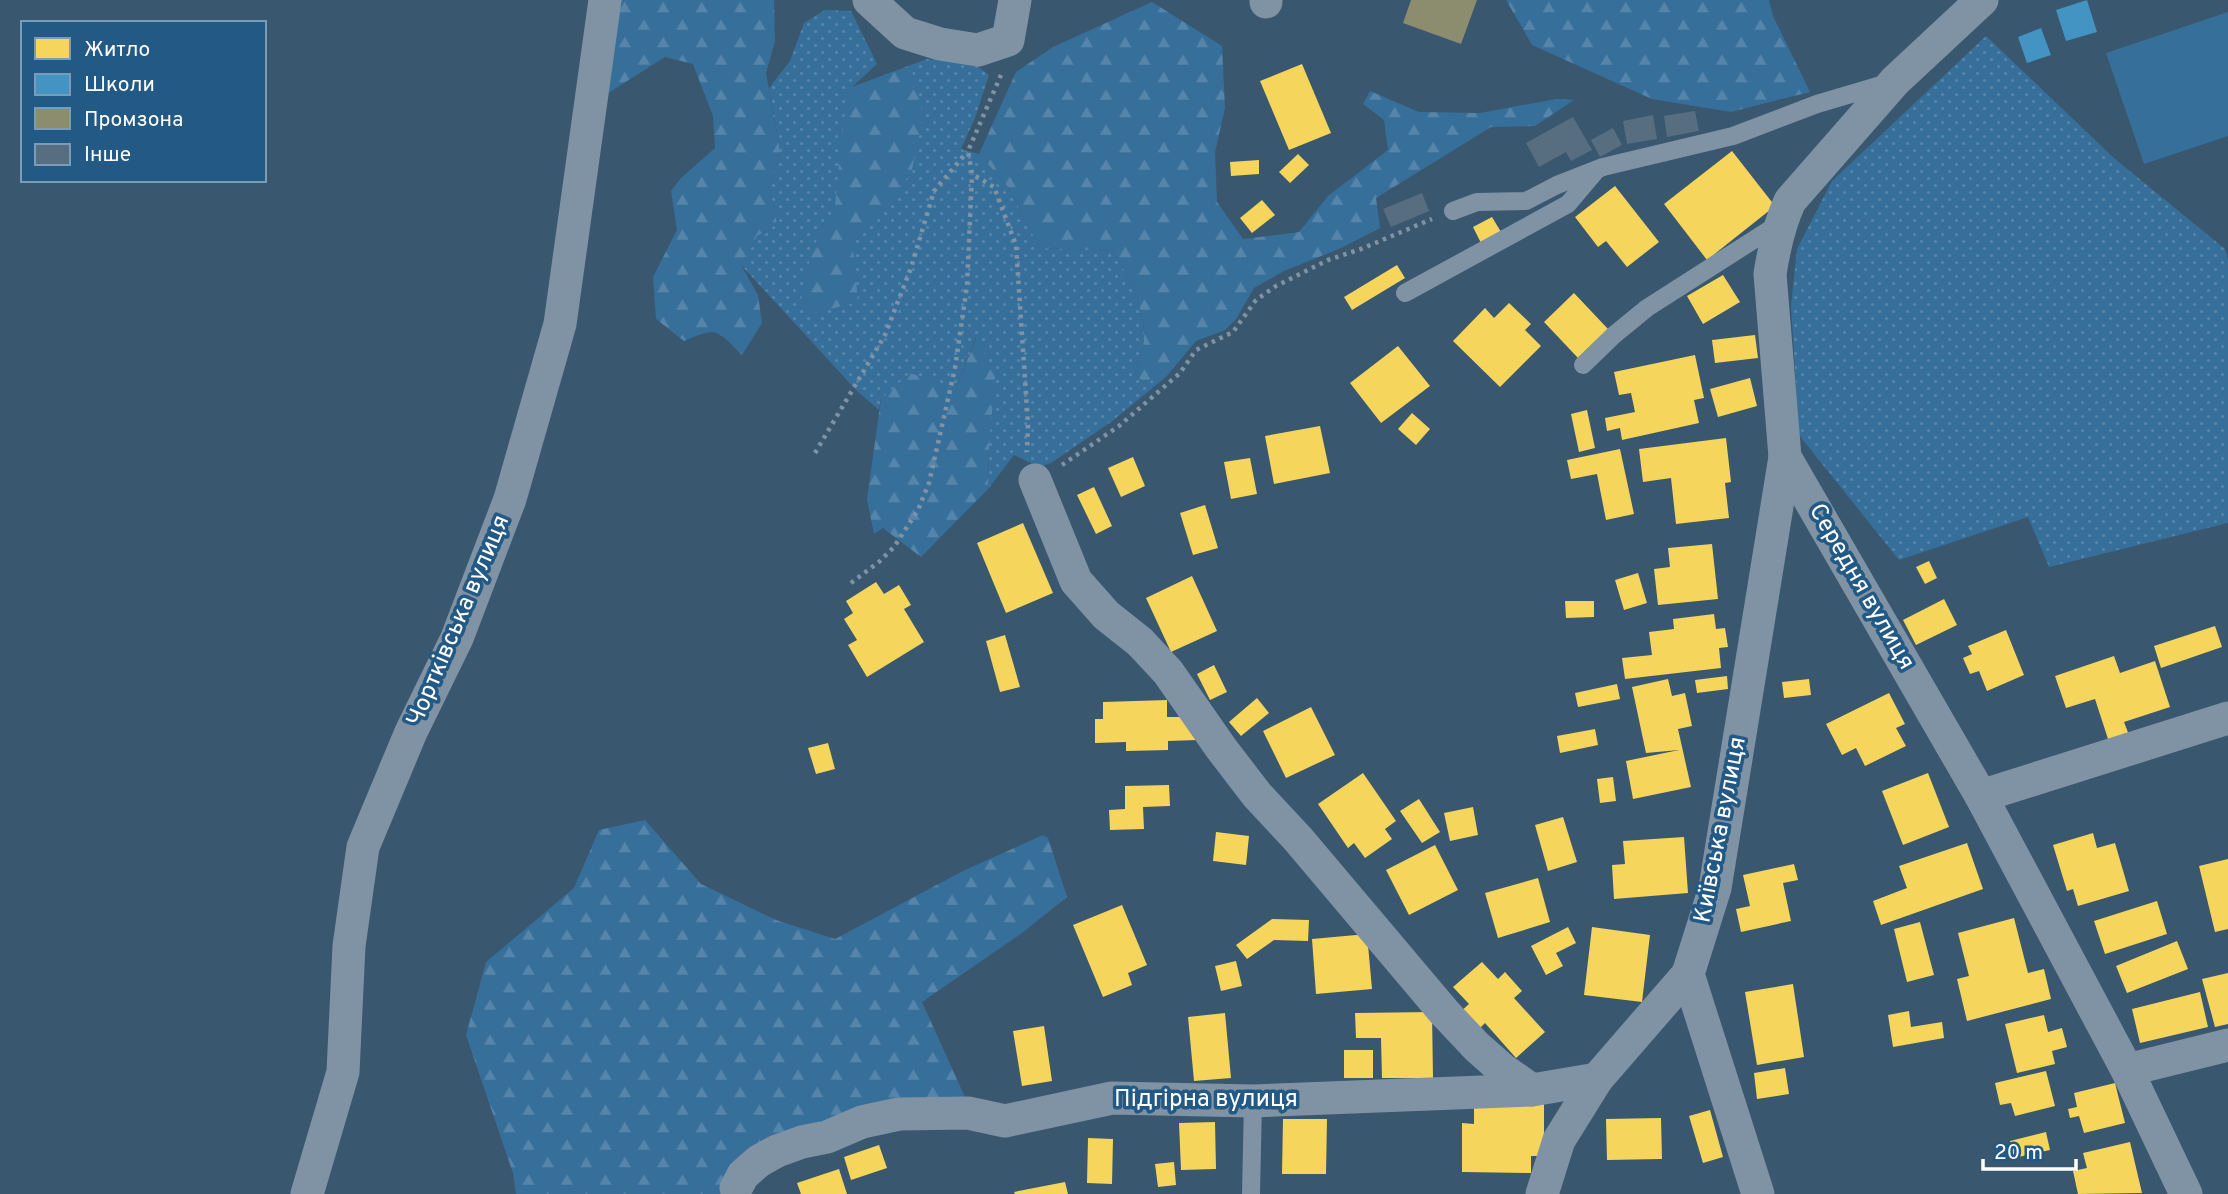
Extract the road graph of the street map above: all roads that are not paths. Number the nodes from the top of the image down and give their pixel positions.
1 (605, 0) edge
2 (869, 0) edge
3 (1015, 0) edge
4 (1982, 0) edge
5 (1895, 81) junction
6 (1597, 170) junction
7 (1453, 211) road end
8 (1780, 223) junction
9 (1405, 293) dead end
10 (1583, 365) dead end
11 (1785, 457) junction
12 (1035, 480) road end
13 (2228, 718) edge
14 (1981, 796) junction
15 (1688, 974) junction
16 (2228, 1045) edge
17 (2127, 1070) junction
18 (1597, 1079) junction
19 (1532, 1090) junction
20 (1254, 1101) junction
21 (736, 1188) dead end
22 (307, 1194) edge
23 (1251, 1194) edge
24 (1542, 1194) edge
25 (1758, 1194) edge
26 (2186, 1194) edge

1 - 22 street, Чортківська вулиця
2 - 3 street
4 - 5 street, Середня вулиця
5 - 6 lane
5 - 8 street, Середня вулиця
6 - 7 lane
6 - 9 lane
8 - 10 lane
8 - 11 street, Середня вулиця
11 - 14 street, Середня вулиця
11 - 15 street, Київська вулиця
12 - 19 street
13 - 14 street
14 - 17 street, Середня вулиця
15 - 18 street
15 - 25 street
16 - 17 street
17 - 26 street, Середня вулиця
18 - 19 street, Підгірна вулиця
18 - 24 street
19 - 20 street, Підгірна вулиця
20 - 21 street, Підгірна вулиця
20 - 23 lane

